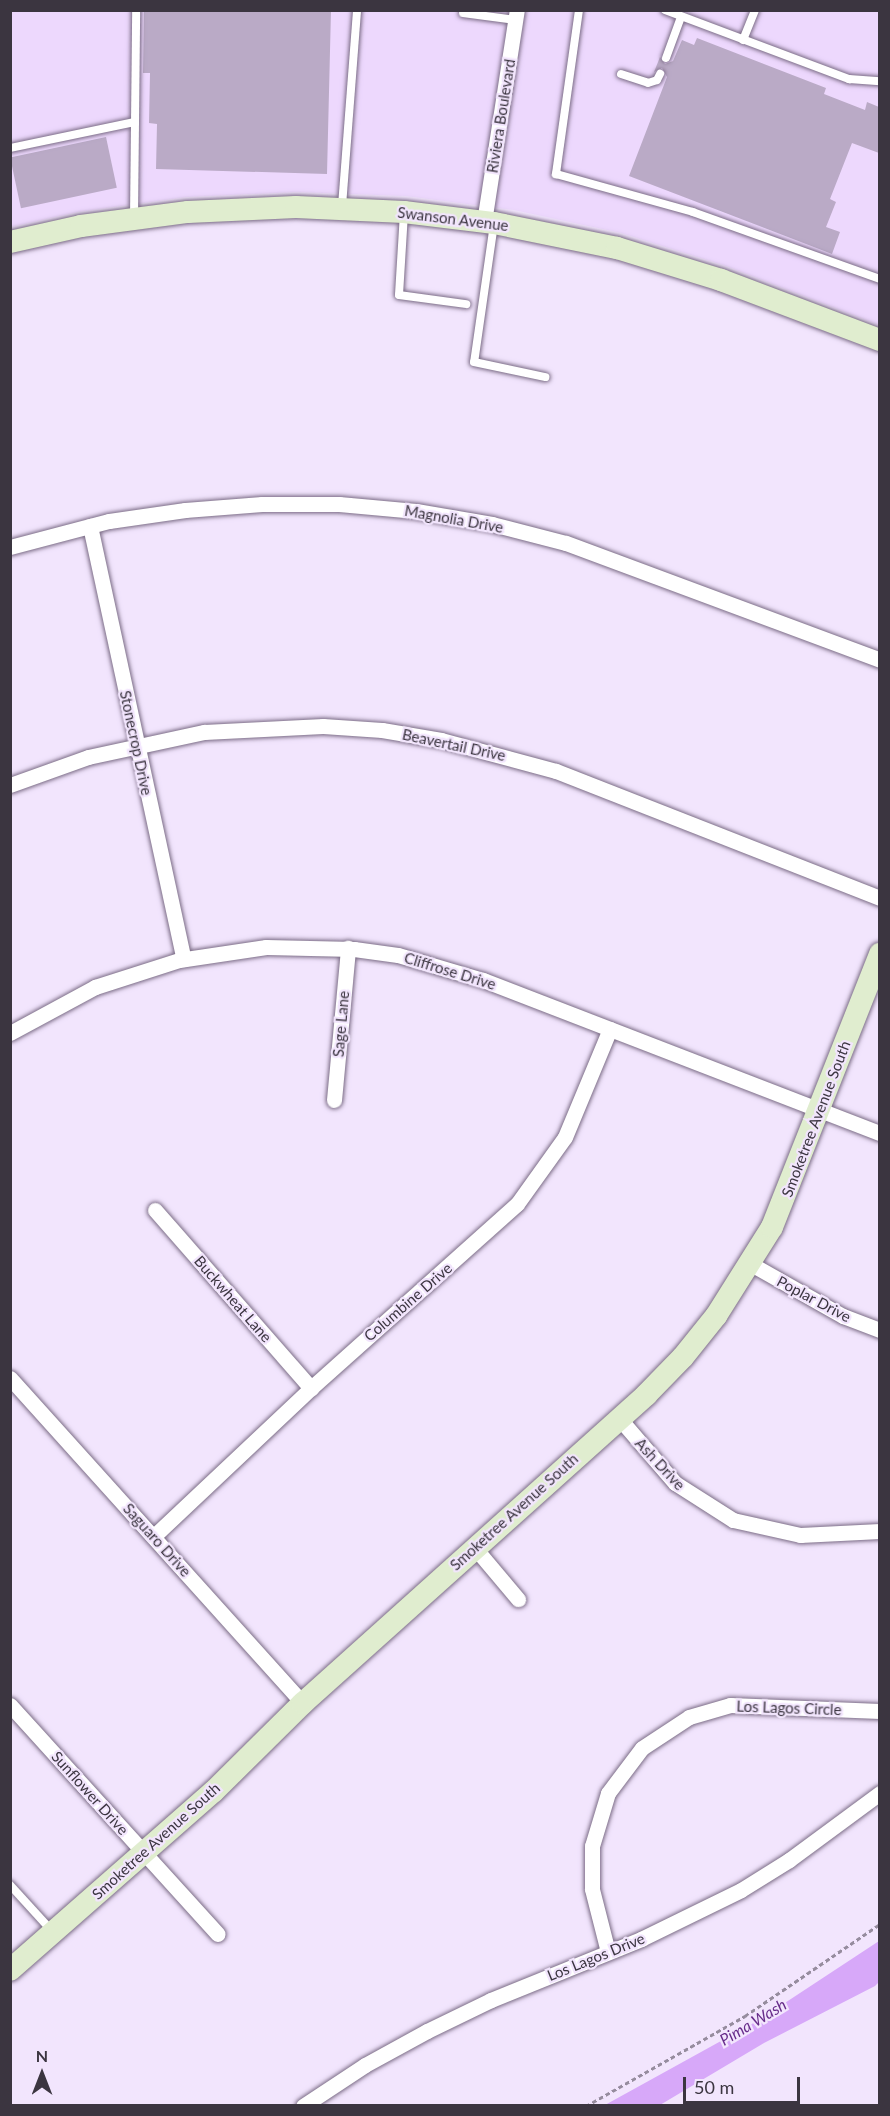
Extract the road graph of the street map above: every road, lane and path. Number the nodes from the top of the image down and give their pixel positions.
1 (136, 10) edge
2 (357, 10) edge
3 (579, 10) edge
4 (665, 10) edge
5 (755, 10) edge
6 (463, 13) dead end
7 (517, 15) edge
8 (681, 17) junction
9 (743, 40) junction
10 (666, 58) dead end
11 (621, 74) dead end
12 (660, 74) dead end
13 (879, 81) edge
14 (134, 122) junction
15 (10, 148) edge
16 (342, 209) junction
17 (404, 212) junction
18 (134, 219) junction
19 (489, 222) junction
20 (10, 242) edge
21 (879, 279) edge
22 (466, 304) dead end
23 (879, 340) edge
24 (545, 376) dead end
25 (90, 526) junction
26 (10, 547) edge
27 (879, 660) edge
28 (136, 744) junction
29 (10, 785) edge
30 (879, 898) edge
31 (348, 948) junction
32 (879, 954) edge
33 (184, 959) junction
34 (610, 1029) junction
35 (10, 1033) edge
36 (334, 1100) dead end
37 (820, 1110) junction
38 (879, 1132) edge
39 (155, 1210) dead end
40 (751, 1264) junction
41 (879, 1330) edge
42 (10, 1378) edge
43 (311, 1388) junction
44 (619, 1419) junction
45 (879, 1531) edge
46 (154, 1536) junction
47 (475, 1548) junction
48 (518, 1599) dead end
49 (303, 1703) junction
50 (10, 1705) edge
51 (879, 1711) edge
52 (879, 1793) edge
53 (143, 1852) junction
54 (10, 1885) edge
55 (19, 1894) junction
56 (10, 1901) edge
57 (879, 1924) edge
58 (53, 1933) junction
59 (218, 1934) dead end
60 (608, 1952) junction
61 (10, 1970) edge
62 (303, 2106) edge
63 (586, 2106) edge

1 - 14 lane
2 - 16 lane
3 - 21 lane
4 - 8 lane
5 - 9 lane
6 - 7 lane
7 - 19 street, Riviera Boulevard
8 - 9 lane
8 - 10 lane
9 - 13 lane
11 - 12 lane
14 - 15 lane
14 - 18 lane
16 - 17 street, Swanson Avenue
16 - 18 street, Swanson Avenue
17 - 19 street, Swanson Avenue
17 - 22 lane
18 - 20 street, Swanson Avenue
19 - 23 street, Swanson Avenue
19 - 24 lane
25 - 26 street, Magnolia Drive
25 - 27 street, Magnolia Drive
25 - 28 street, Stonecrop Drive
28 - 29 street, Beavertail Drive
28 - 30 street, Beavertail Drive
28 - 33 street, Stonecrop Drive
31 - 33 street, Cliffrose Drive
31 - 34 street, Cliffrose Drive
31 - 36 street, Sage Lane
32 - 37 street, Smoketree Avenue South
33 - 35 street, Cliffrose Drive
34 - 37 street, Cliffrose Drive
34 - 43 street, Columbine Drive
37 - 38 street, Cliffrose Drive
37 - 40 street, Smoketree Avenue South
39 - 43 street, Buckwheat Lane
40 - 41 street, Poplar Drive
40 - 44 street, Smoketree Avenue South
42 - 46 street, Saguaro Drive
43 - 46 street, Columbine Drive
44 - 45 street, Ash Drive
44 - 47 street, Smoketree Avenue South
46 - 49 street, Saguaro Drive
47 - 48 street
47 - 49 street, Smoketree Avenue South
49 - 53 street, Smoketree Avenue South
50 - 53 street, Sunflower Drive
51 - 60 street, Los Lagos Circle
52 - 60 street, Los Lagos Drive
53 - 58 street, Smoketree Avenue South
53 - 59 street, Sunflower Drive
54 - 55 lane
55 - 56 lane
55 - 58 lane
57 - 63 path
58 - 61 street, Smoketree Avenue South
60 - 62 street, Los Lagos Drive

